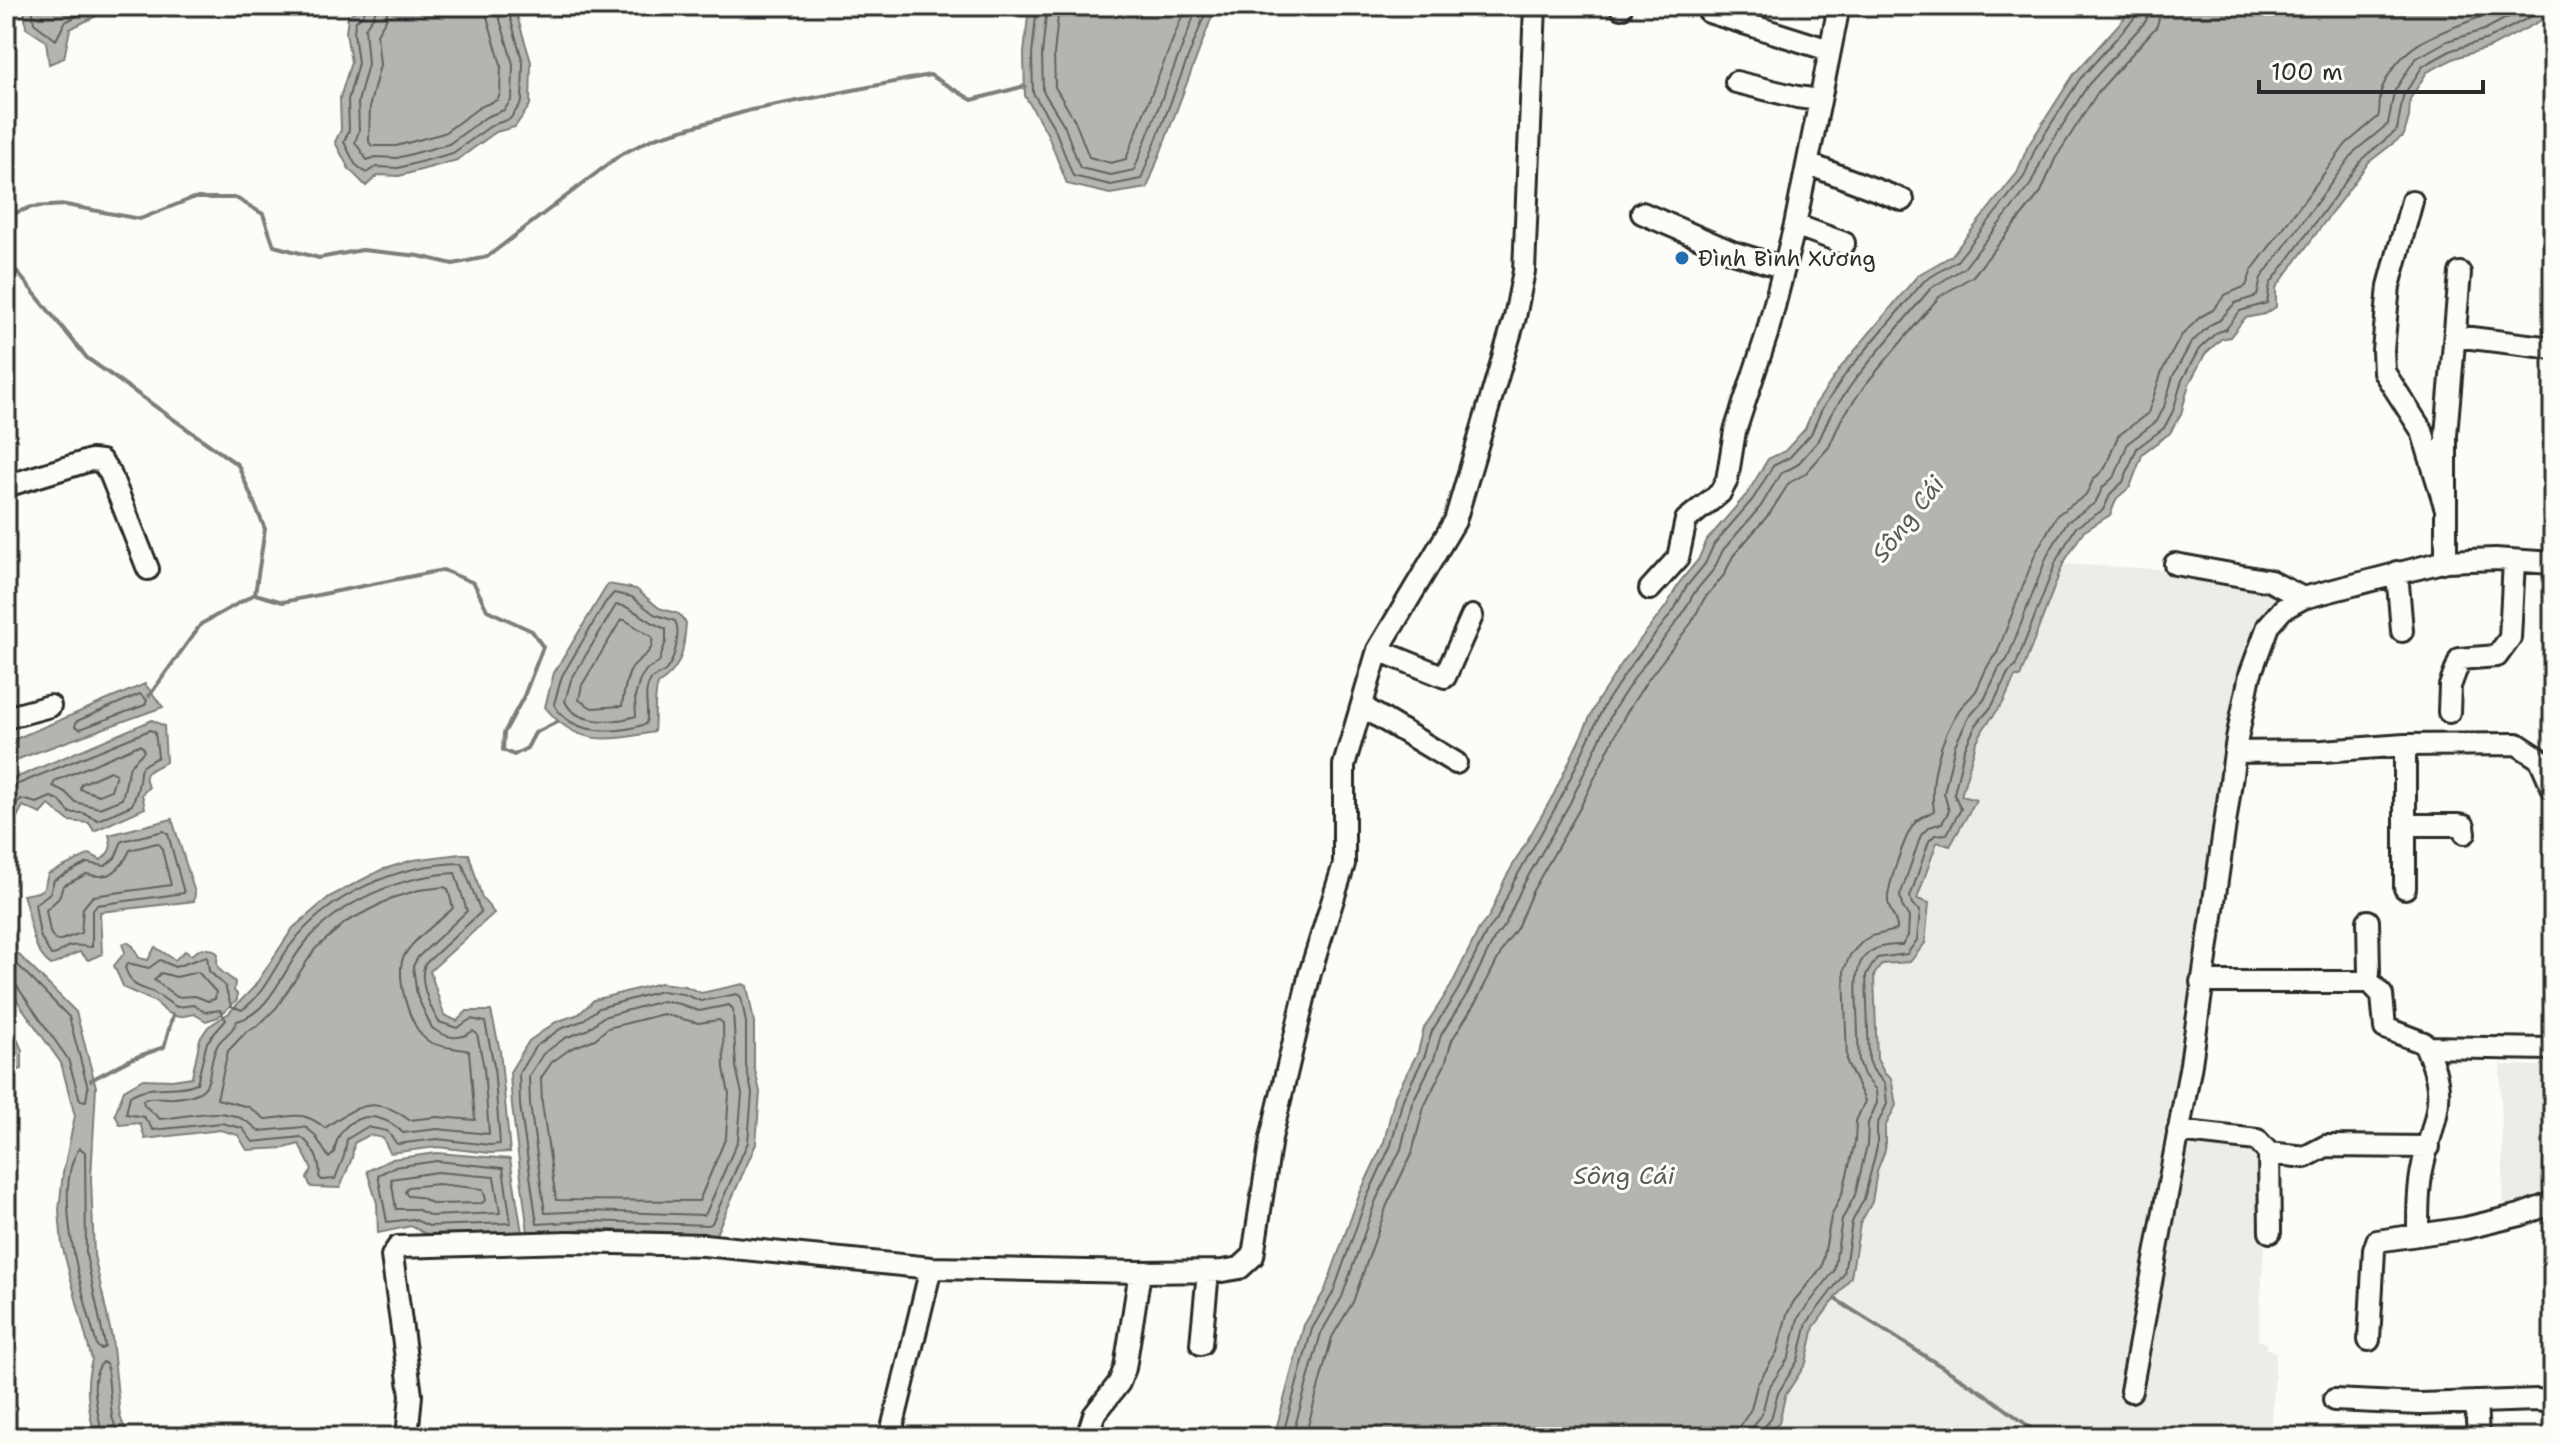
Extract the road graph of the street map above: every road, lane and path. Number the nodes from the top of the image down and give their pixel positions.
1 (1535, 6) edge
2 (1839, 6) edge
3 (1709, 12) dead end
4 (1829, 50) junction
5 (1736, 82) dead end
6 (1820, 100) junction
7 (1808, 164) junction
8 (1903, 200) dead end
9 (2412, 201) dead end
10 (1642, 213) dead end
11 (1795, 225) junction
12 (1844, 243) dead end
13 (1784, 268) junction
14 (2460, 273) dead end
15 (2455, 336) junction
16 (2553, 348) edge
17 (6, 486) edge
18 (2445, 506) junction
19 (2446, 561) junction
20 (2514, 561) junction
21 (2553, 563) edge
22 (2175, 564) dead end
23 (148, 569) dead end
24 (2397, 572) junction
25 (1650, 589) dead end
26 (2303, 598) junction
27 (1472, 616) dead end
28 (2402, 631) dead end
29 (1378, 650) junction
30 (50, 706) dead end
31 (1363, 707) junction
32 (2449, 712) dead end
33 (6, 718) edge
34 (2405, 745) junction
35 (2235, 752) junction
36 (1456, 763) dead end
37 (2553, 789) edge
38 (2405, 825) junction
39 (2465, 833) dead end
40 (2405, 888) dead end
41 (2368, 921) dead end
42 (2368, 980) junction
43 (2201, 982) junction
44 (2426, 1047) junction
45 (2553, 1049) edge
46 (2178, 1131) junction
47 (2429, 1147) junction
48 (2269, 1153) junction
49 (2553, 1203) edge
50 (2270, 1232) dead end
51 (2418, 1234) junction
52 (931, 1268) junction
53 (1140, 1272) junction
54 (1208, 1272) junction
55 (2369, 1340) dead end
56 (1201, 1344) dead end
57 (2131, 1391) dead end
58 (2334, 1400) dead end
59 (2476, 1402) junction
60 (2553, 1402) edge
61 (407, 1437) edge
62 (890, 1437) edge
63 (1087, 1437) edge
64 (2478, 1437) edge

1 - 29 street
2 - 4 street
3 - 4 street
4 - 6 street
5 - 6 street
6 - 7 street
7 - 8 street
7 - 11 street
9 - 18 street
10 - 13 street
11 - 12 street
11 - 13 street
13 - 25 street
14 - 15 street
15 - 16 street
15 - 18 street
17 - 23 street
18 - 19 street
19 - 20 street
19 - 24 street
20 - 21 street
20 - 32 street
22 - 26 street
24 - 26 street
24 - 28 street
26 - 35 street
27 - 29 street
29 - 31 street
30 - 33 street
31 - 36 street
31 - 54 street
34 - 35 street
34 - 37 street
34 - 38 street
35 - 43 street
38 - 39 street
38 - 40 street
41 - 42 street
42 - 43 street
42 - 44 street
43 - 46 street
44 - 45 street
44 - 47 street
46 - 48 street
46 - 57 street
47 - 48 street
47 - 51 street
48 - 50 street
49 - 51 street
51 - 55 street
52 - 53 street
52 - 61 street
52 - 62 street
53 - 54 street
53 - 63 street
54 - 56 street
58 - 59 street
59 - 60 street
59 - 64 street

